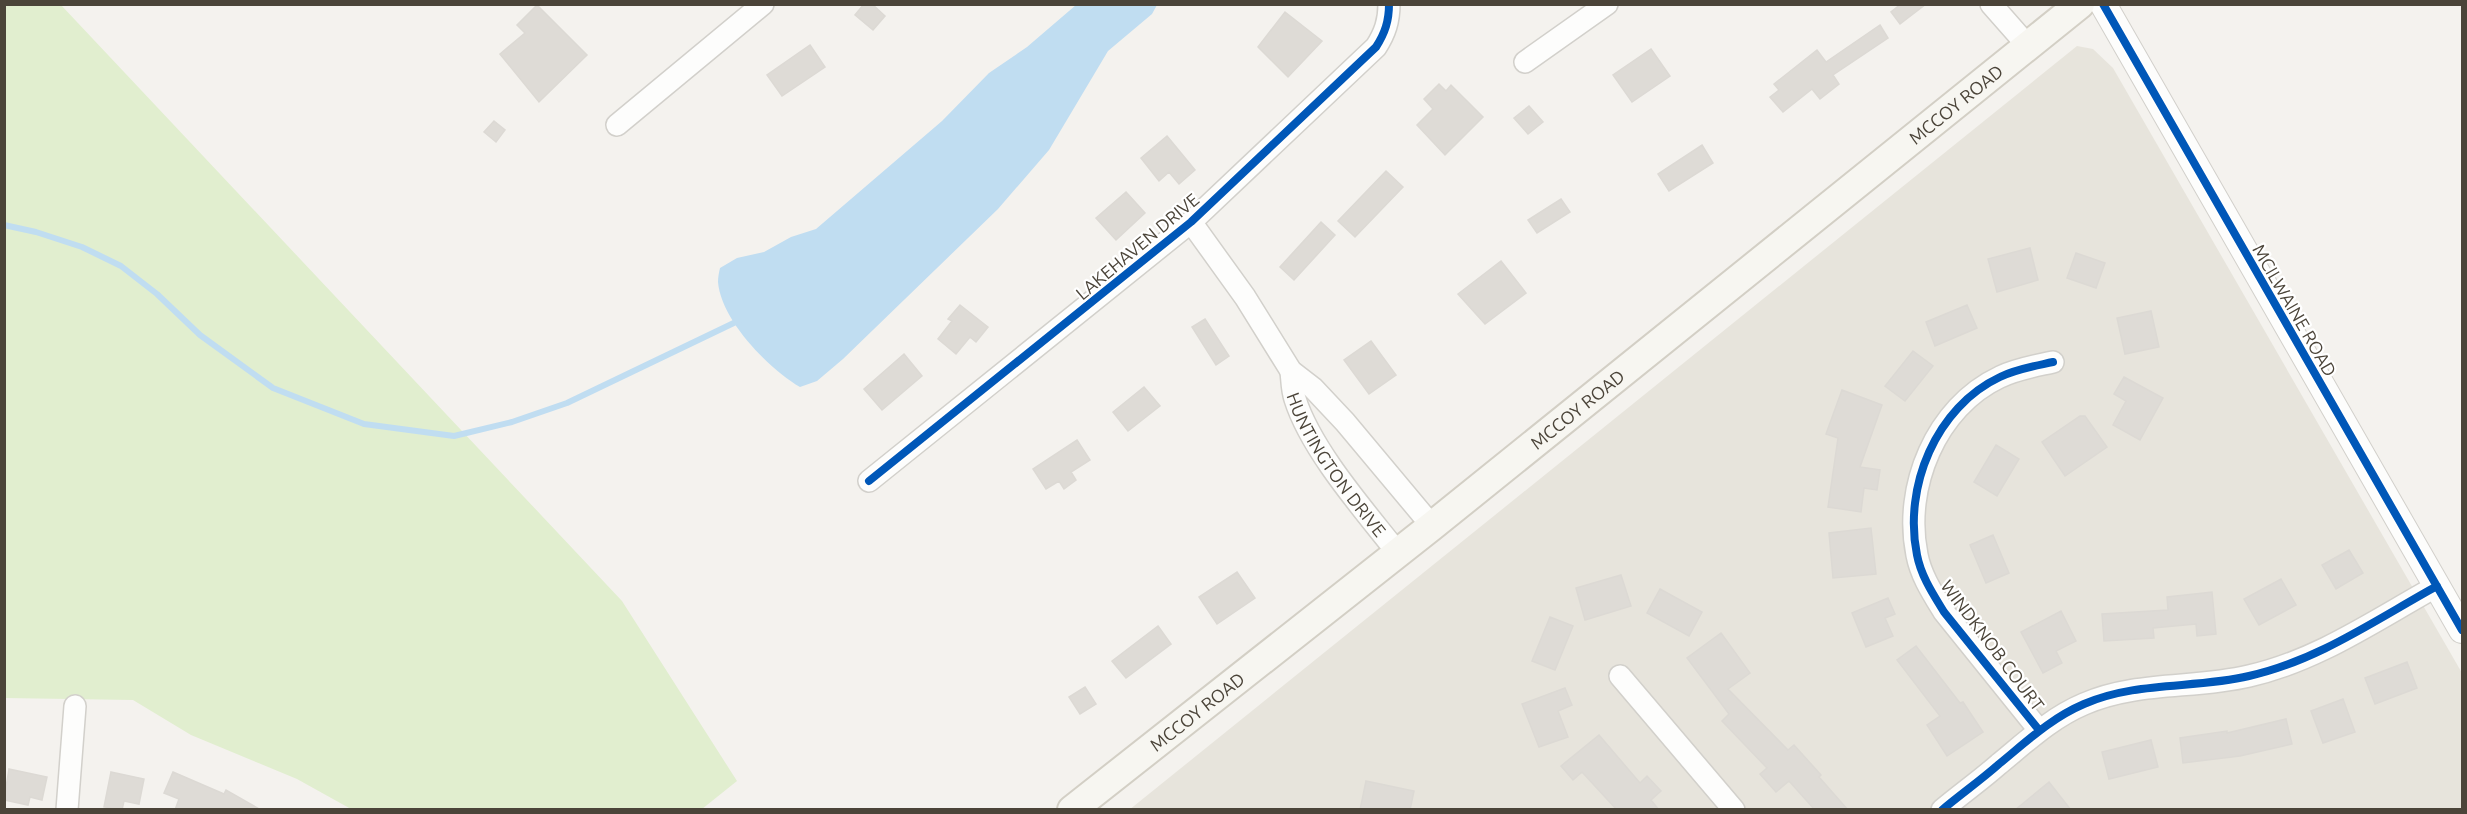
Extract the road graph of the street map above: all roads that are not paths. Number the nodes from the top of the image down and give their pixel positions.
1 (764, 4) edge
2 (1389, 4) edge
3 (1607, 4) edge
4 (1991, 4) edge
5 (2080, 4) edge
6 (2103, 4) edge
7 (2028, 46) junction
8 (1525, 62) dead end
9 (618, 125) dead end
10 (1191, 222) junction
11 (2052, 362) dead end
12 (1291, 371) junction
13 (869, 481) dead end
14 (1432, 526) junction
15 (1397, 552) junction
16 (2437, 586) junction
17 (2463, 630) edge
18 (1620, 676) dead end
19 (75, 706) dead end
20 (2039, 730) junction
21 (1943, 809) edge
22 (67, 810) edge
23 (1072, 810) edge
24 (1734, 810) edge

1 - 9 street
2 - 10 street, LAKEHAVEN DRIVE
3 - 8 street
4 - 7 street
5 - 7 main road, MCCOY ROAD
6 - 16 street, MCILWAINE ROAD
7 - 14 main road, MCCOY ROAD
10 - 12 street, HUNTINGTON DRIVE
10 - 13 street, LAKEHAVEN DRIVE
11 - 20 street, WINDKNOB COURT
12 - 14 street, HUNTINGTON DRIVE
12 - 15 street, HUNTINGTON DRIVE
14 - 15 main road, MCCOY ROAD
15 - 23 main road, MCCOY ROAD
16 - 17 street, MCILWAINE ROAD
16 - 20 street
18 - 24 street
19 - 22 street
20 - 21 street

